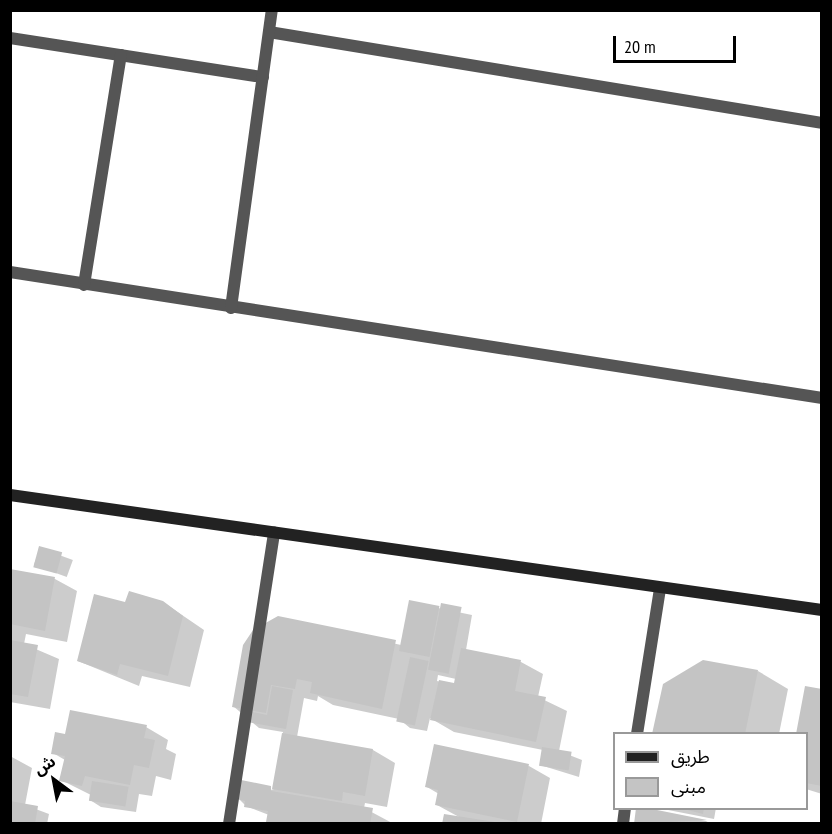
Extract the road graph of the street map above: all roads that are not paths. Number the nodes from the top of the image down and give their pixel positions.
1 (272, 10) edge
2 (269, 32) junction
3 (10, 38) edge
4 (121, 55) junction
5 (263, 77) junction
6 (822, 123) edge
7 (10, 272) edge
8 (84, 285) junction
9 (231, 308) junction
10 (822, 398) edge
11 (10, 495) edge
12 (274, 532) junction
13 (660, 589) junction
14 (822, 610) edge
15 (637, 732) edge
16 (229, 824) edge

1 - 2 street
2 - 5 street
2 - 6 street
3 - 4 street
4 - 5 street
4 - 8 street
5 - 9 street
7 - 8 street
8 - 9 street
9 - 10 street
11 - 12 street
12 - 13 street
12 - 16 street
13 - 14 street
13 - 15 street

